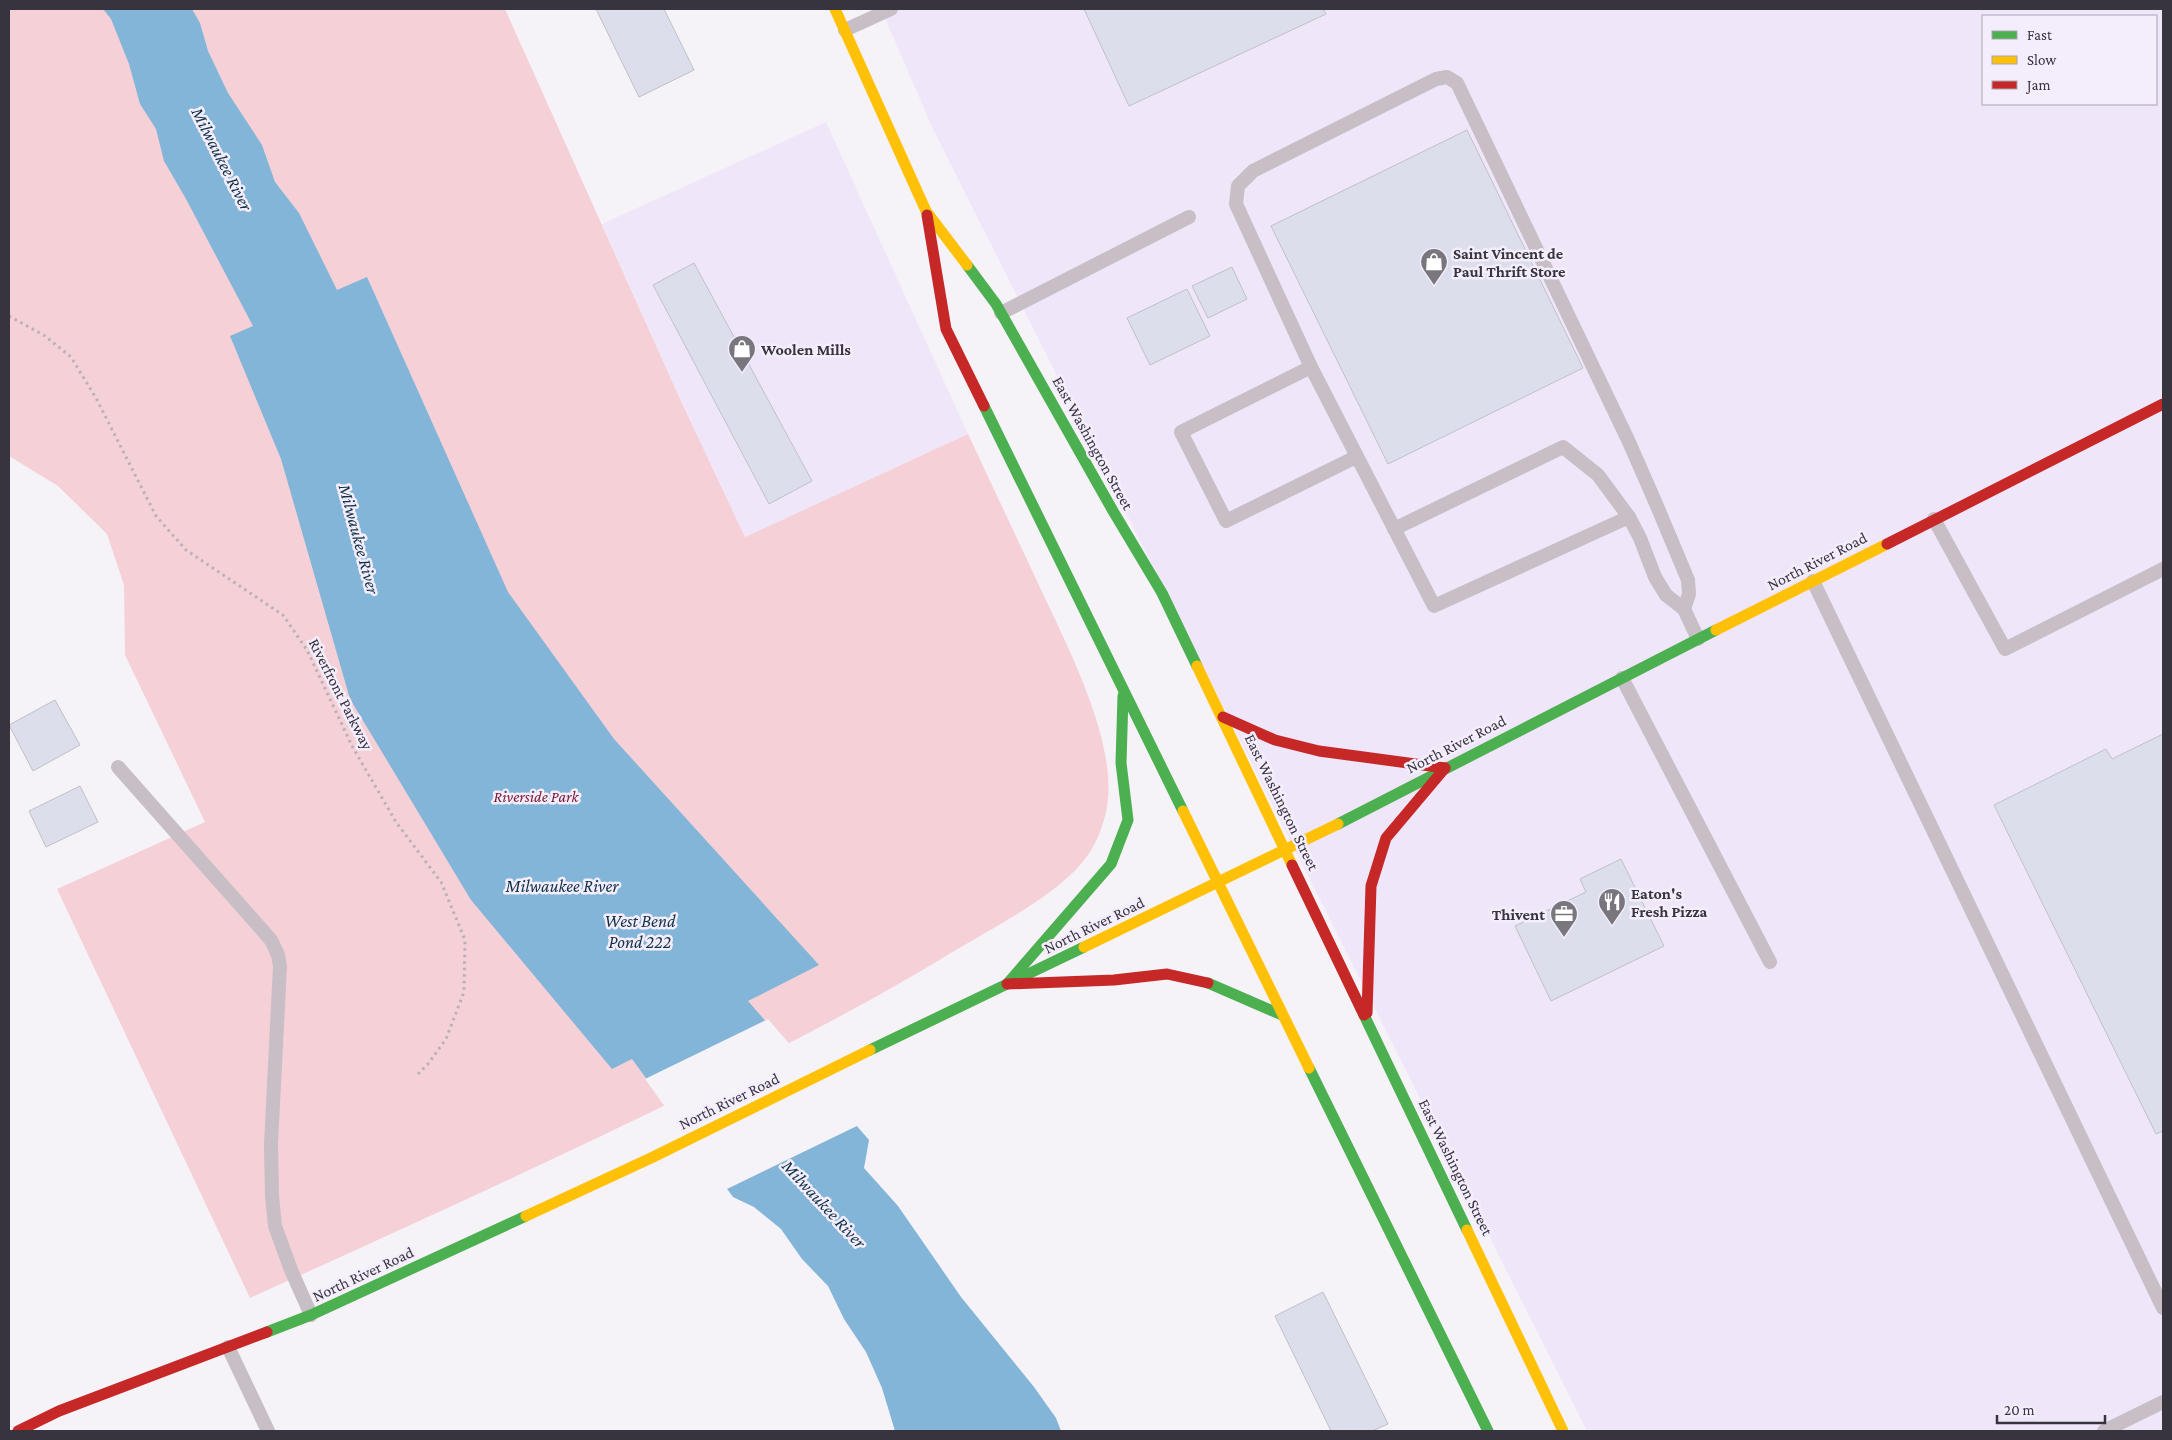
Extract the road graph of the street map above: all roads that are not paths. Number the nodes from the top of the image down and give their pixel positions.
1 (835, 9) edge
2 (890, 9) edge
3 (845, 30) junction
4 (926, 211) junction
5 (1189, 217) dead end
6 (1001, 313) junction
7 (1311, 367) junction
8 (2163, 404) edge
9 (1356, 457) junction
10 (1629, 517) junction
11 (1934, 520) junction
12 (1394, 529) junction
13 (2163, 569) edge
14 (1813, 581) junction
15 (1684, 609) junction
16 (1698, 639) junction
17 (1622, 678) junction
18 (1123, 692) junction
19 (1223, 717) junction
20 (118, 767) dead end
21 (1446, 768) junction
22 (1287, 850) junction
23 (1218, 883) junction
24 (1770, 962) dead end
25 (1007, 984) junction
26 (1282, 1015) junction
27 (1366, 1017) junction
28 (2163, 1308) edge
29 (311, 1316) junction
30 (228, 1347) junction
31 (2163, 1402) edge
32 (18, 1431) edge
33 (268, 1431) edge
34 (1488, 1431) edge
35 (1563, 1431) edge
36 (2104, 1431) edge

1 - 3 main road, East Washington Street
2 - 3 lane
3 - 4 main road, East Washington Street
4 - 6 main road, East Washington Street
4 - 18 main road, East Washington Street
5 - 6 lane
6 - 19 main road, East Washington Street
7 - 9 lane
7 - 9 lane
7 - 15 lane
8 - 11 main road, North River Road
9 - 12 lane
10 - 12 lane
10 - 12 lane
10 - 15 lane
11 - 13 lane
11 - 14 main road, North River Road
14 - 16 main road, North River Road
14 - 28 lane
15 - 16 lane
16 - 17 main road, North River Road
17 - 21 main road, North River Road
17 - 24 lane
18 - 23 main road, East Washington Street
18 - 25 main road
19 - 21 main road
19 - 22 main road, East Washington Street
20 - 29 lane
21 - 22 main road, North River Road
21 - 27 main road
22 - 23 main road, North River Road
22 - 27 main road, East Washington Street
23 - 25 main road, North River Road
23 - 26 main road, East Washington Street
25 - 26 main road
25 - 29 main road, North River Road
26 - 34 main road, East Washington Street
27 - 35 main road, East Washington Street
29 - 30 main road, North River Road
30 - 32 main road, North River Road
30 - 33 lane
31 - 36 lane

